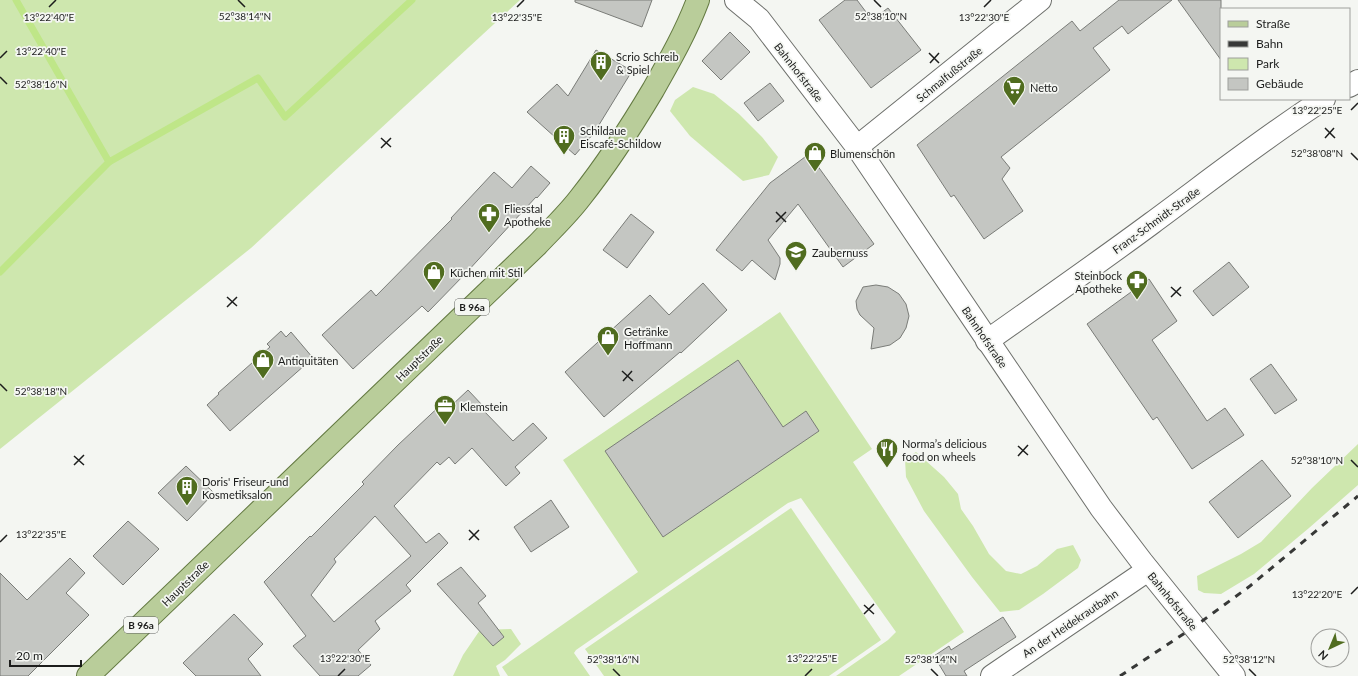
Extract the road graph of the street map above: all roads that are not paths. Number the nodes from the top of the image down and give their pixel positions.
1 (698, 0) edge
2 (736, 0) edge
3 (1040, 0) edge
4 (1323, 100) edge
5 (857, 147) junction
6 (987, 341) junction
7 (1148, 570) junction
8 (88, 676) edge
9 (992, 676) edge
10 (1234, 676) edge

1 - 8 main road, Hauptstraße / B 96a
2 - 5 street, Bahnhofstraße
3 - 5 street, Schmalfußstraße
4 - 6 street, Franz-Schmidt-Straße
5 - 6 street, Bahnhofstraße
6 - 7 street, Bahnhofstraße
7 - 9 street, An der Heidekrautbahn
7 - 10 street, Bahnhofstraße

